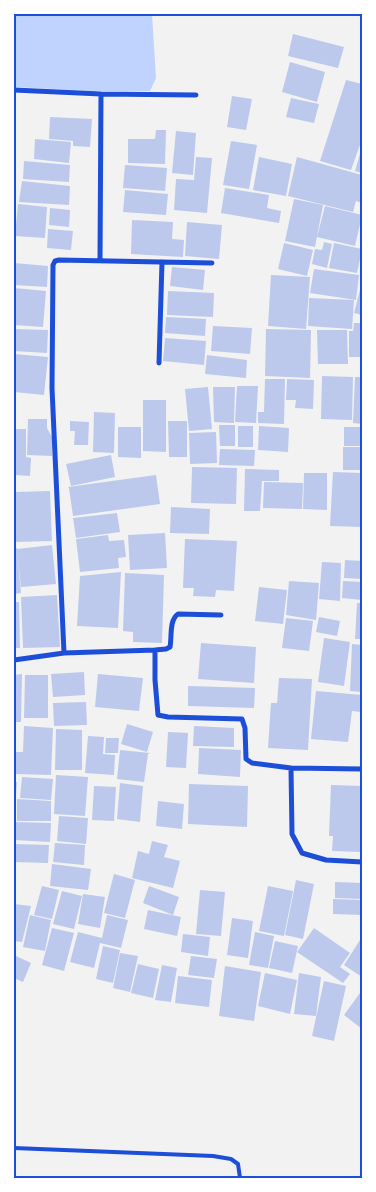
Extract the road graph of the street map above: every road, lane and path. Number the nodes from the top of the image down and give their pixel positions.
1 (14, 90) edge
2 (101, 94) junction
3 (196, 95) dead end
4 (100, 261) junction
5 (162, 262) junction
6 (212, 262) dead end
7 (159, 363) dead end
8 (221, 615) dead end
9 (155, 650) junction
10 (64, 653) junction
11 (14, 660) edge
12 (291, 768) junction
13 (362, 769) edge
14 (362, 862) edge
15 (14, 1148) edge
16 (240, 1178) edge

1 - 2 street
2 - 3 street
2 - 4 street
4 - 5 street
4 - 10 street
5 - 6 street
5 - 7 street
8 - 9 street
9 - 10 street
9 - 12 street
10 - 11 street
12 - 13 street
12 - 14 street
15 - 16 lane

